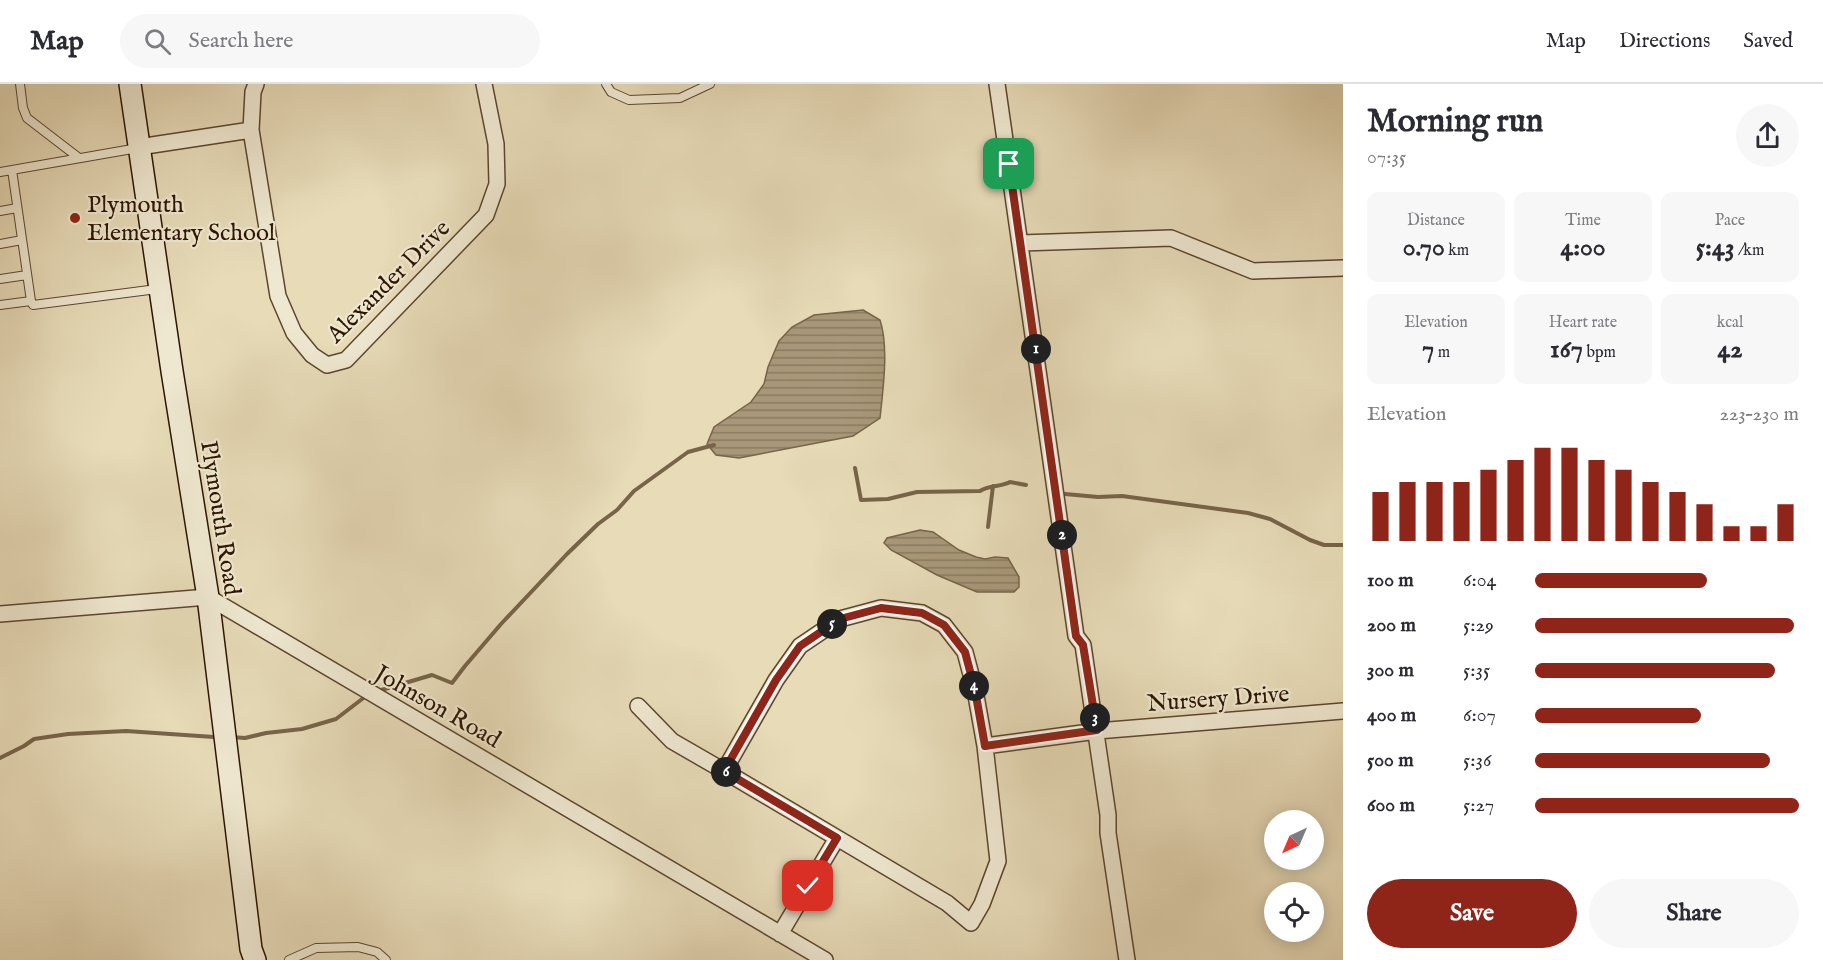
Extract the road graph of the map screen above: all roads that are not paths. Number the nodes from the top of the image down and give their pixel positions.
1 (20, 84) edge
2 (130, 84) edge
3 (256, 84) edge
4 (484, 84) edge
5 (606, 84) edge
6 (710, 84) edge
7 (997, 84) edge
8 (251, 130) junction
9 (139, 147) junction
10 (79, 158) junction
11 (12, 170) junction
12 (0, 172) edge
13 (17, 208) junction
14 (0, 211) edge
15 (22, 240) junction
16 (1021, 243) junction
17 (0, 244) edge
18 (1343, 268) edge
19 (27, 275) junction
20 (0, 279) edge
21 (160, 288) junction
22 (31, 301) junction
23 (0, 305) edge
24 (208, 597) junction
25 (0, 614) edge
26 (638, 706) dead end
27 (1343, 711) edge
28 (1097, 730) junction
29 (985, 746) junction
30 (724, 771) junction
31 (837, 838) junction
32 (780, 933) junction
33 (255, 960) edge
34 (289, 960) edge
35 (386, 960) edge
36 (825, 960) edge
37 (1128, 960) edge

1 - 10 lane
2 - 9 main road, Plymouth Road
3 - 8 street, Alexander Drive
4 - 8 street, Alexander Drive
5 - 6 lane
7 - 16 street
8 - 9 street
9 - 10 lane
9 - 21 main road, Plymouth Road
10 - 11 lane
11 - 12 lane
11 - 13 lane
13 - 14 lane
13 - 15 lane
15 - 17 lane
15 - 19 lane
16 - 18 street
16 - 28 street
19 - 20 lane
19 - 22 lane
21 - 22 lane
21 - 24 main road, Plymouth Road
22 - 23 lane
24 - 25 street
24 - 32 street, Johnson Road
24 - 33 main road, Plymouth Road
26 - 30 street
27 - 28 street, Nursery Drive
28 - 29 street, Nursery Drive
28 - 37 street
29 - 30 street
29 - 31 street
30 - 31 street
31 - 32 street
32 - 36 street, Johnson Road
34 - 35 lane

